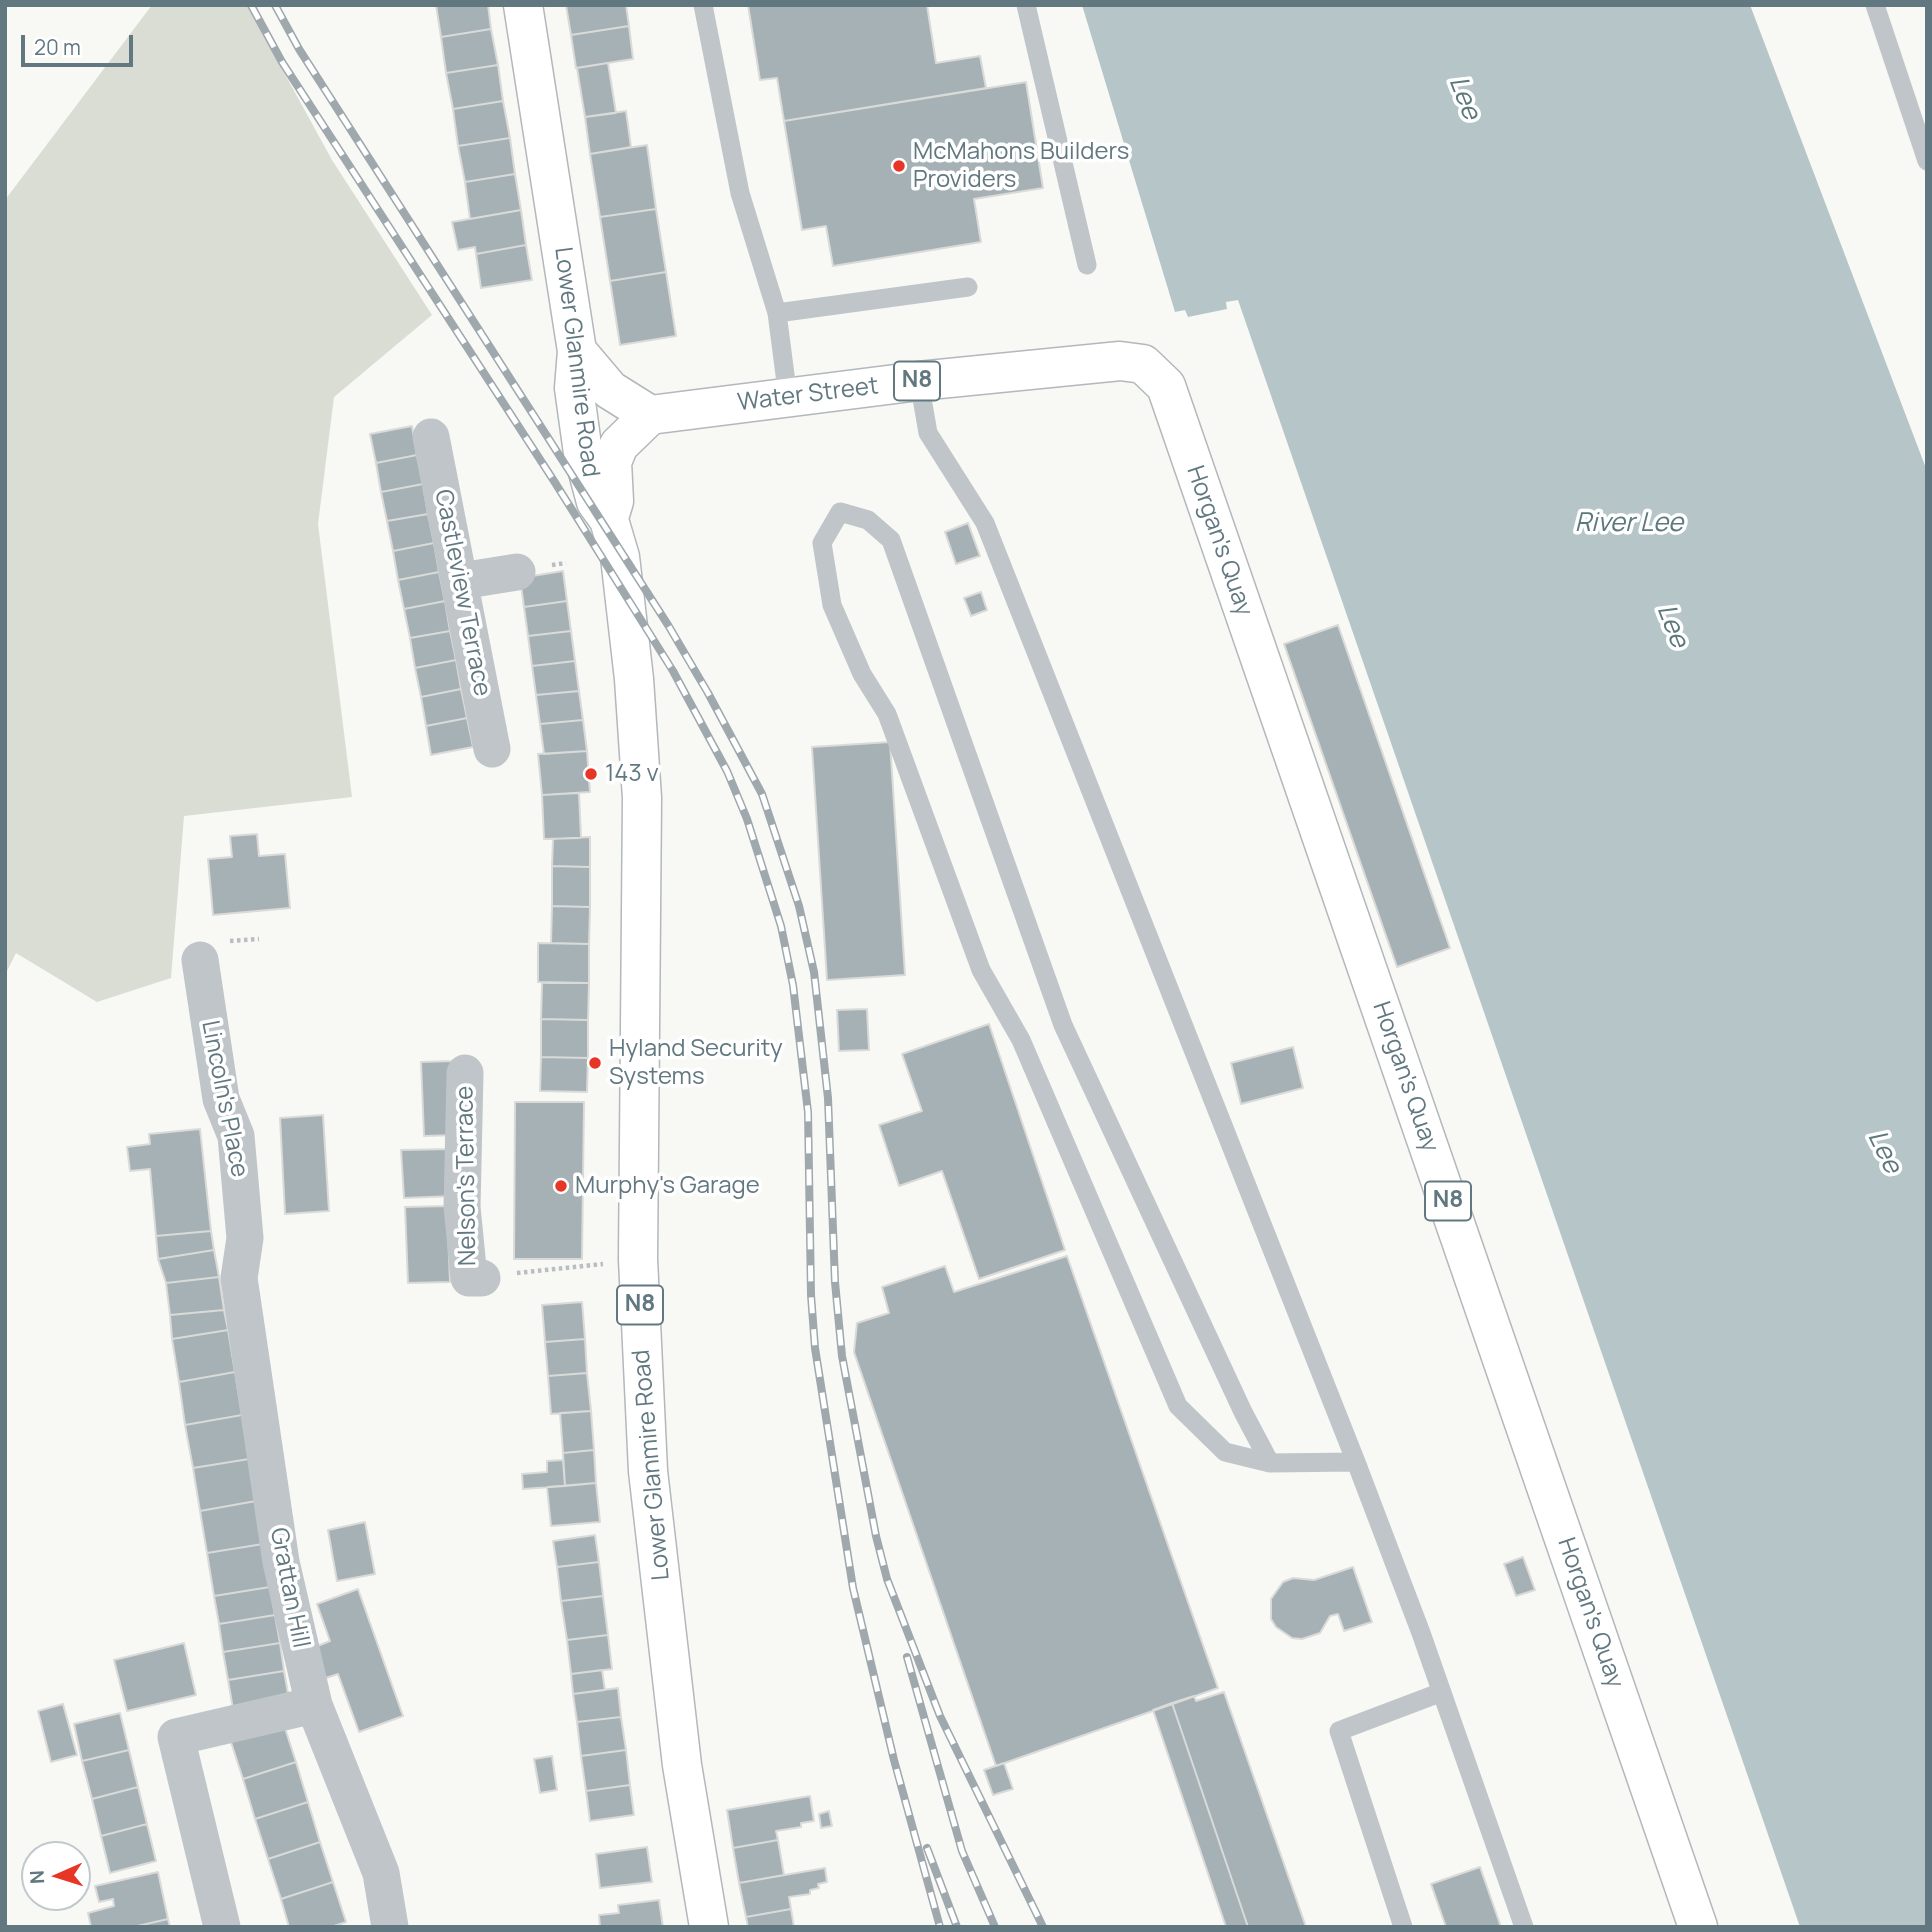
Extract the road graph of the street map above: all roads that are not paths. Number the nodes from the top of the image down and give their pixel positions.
1 (523, 5) edge
2 (703, 5) edge
3 (1026, 5) edge
4 (1875, 5) edge
5 (1927, 160) edge
6 (1087, 265) dead end
7 (968, 287) dead end
8 (777, 313) junction
9 (577, 351) junction
10 (919, 381) junction
11 (1166, 386) joint
12 (788, 398) junction
13 (650, 415) junction
14 (431, 437) dead end
15 (608, 520) junction
16 (517, 572) dead end
17 (461, 581) junction
18 (492, 749) dead end
19 (200, 961) dead end
20 (465, 1073) dead end
21 (245, 1238) joint
22 (475, 1278) road end
23 (1356, 1462) junction
24 (1270, 1463) junction
25 (1442, 1692) junction
26 (314, 1705) junction
27 (222, 1927) edge
28 (390, 1927) edge
29 (709, 1927) edge
30 (1403, 1927) edge
31 (1524, 1927) edge
32 (1698, 1927) edge

1 - 9 highway, Lower Glanmire Road / N8
2 - 8 lane
3 - 6 lane
4 - 5 lane
7 - 8 lane
8 - 12 lane
9 - 13 highway
9 - 15 highway, Lower Glanmire Road / N8
10 - 11 highway, Water Street / N8
10 - 12 highway, Water Street / N8
10 - 23 lane
11 - 32 highway, Horgan's Quay / N8
12 - 13 highway, Water Street / N8
13 - 15 highway, N8
14 - 17 street, Castleview Terrace
15 - 29 highway, Lower Glanmire Road / N8
16 - 17 street
17 - 18 street, Castleview Terrace
19 - 21 street, Lincoln's Place
20 - 22 street, Nelson's Terrace
21 - 26 street, Grattan Hill
23 - 24 lane
23 - 25 lane
24 - 24 lane
25 - 30 lane
25 - 31 lane
26 - 27 street
26 - 28 street, Grattan Hill

